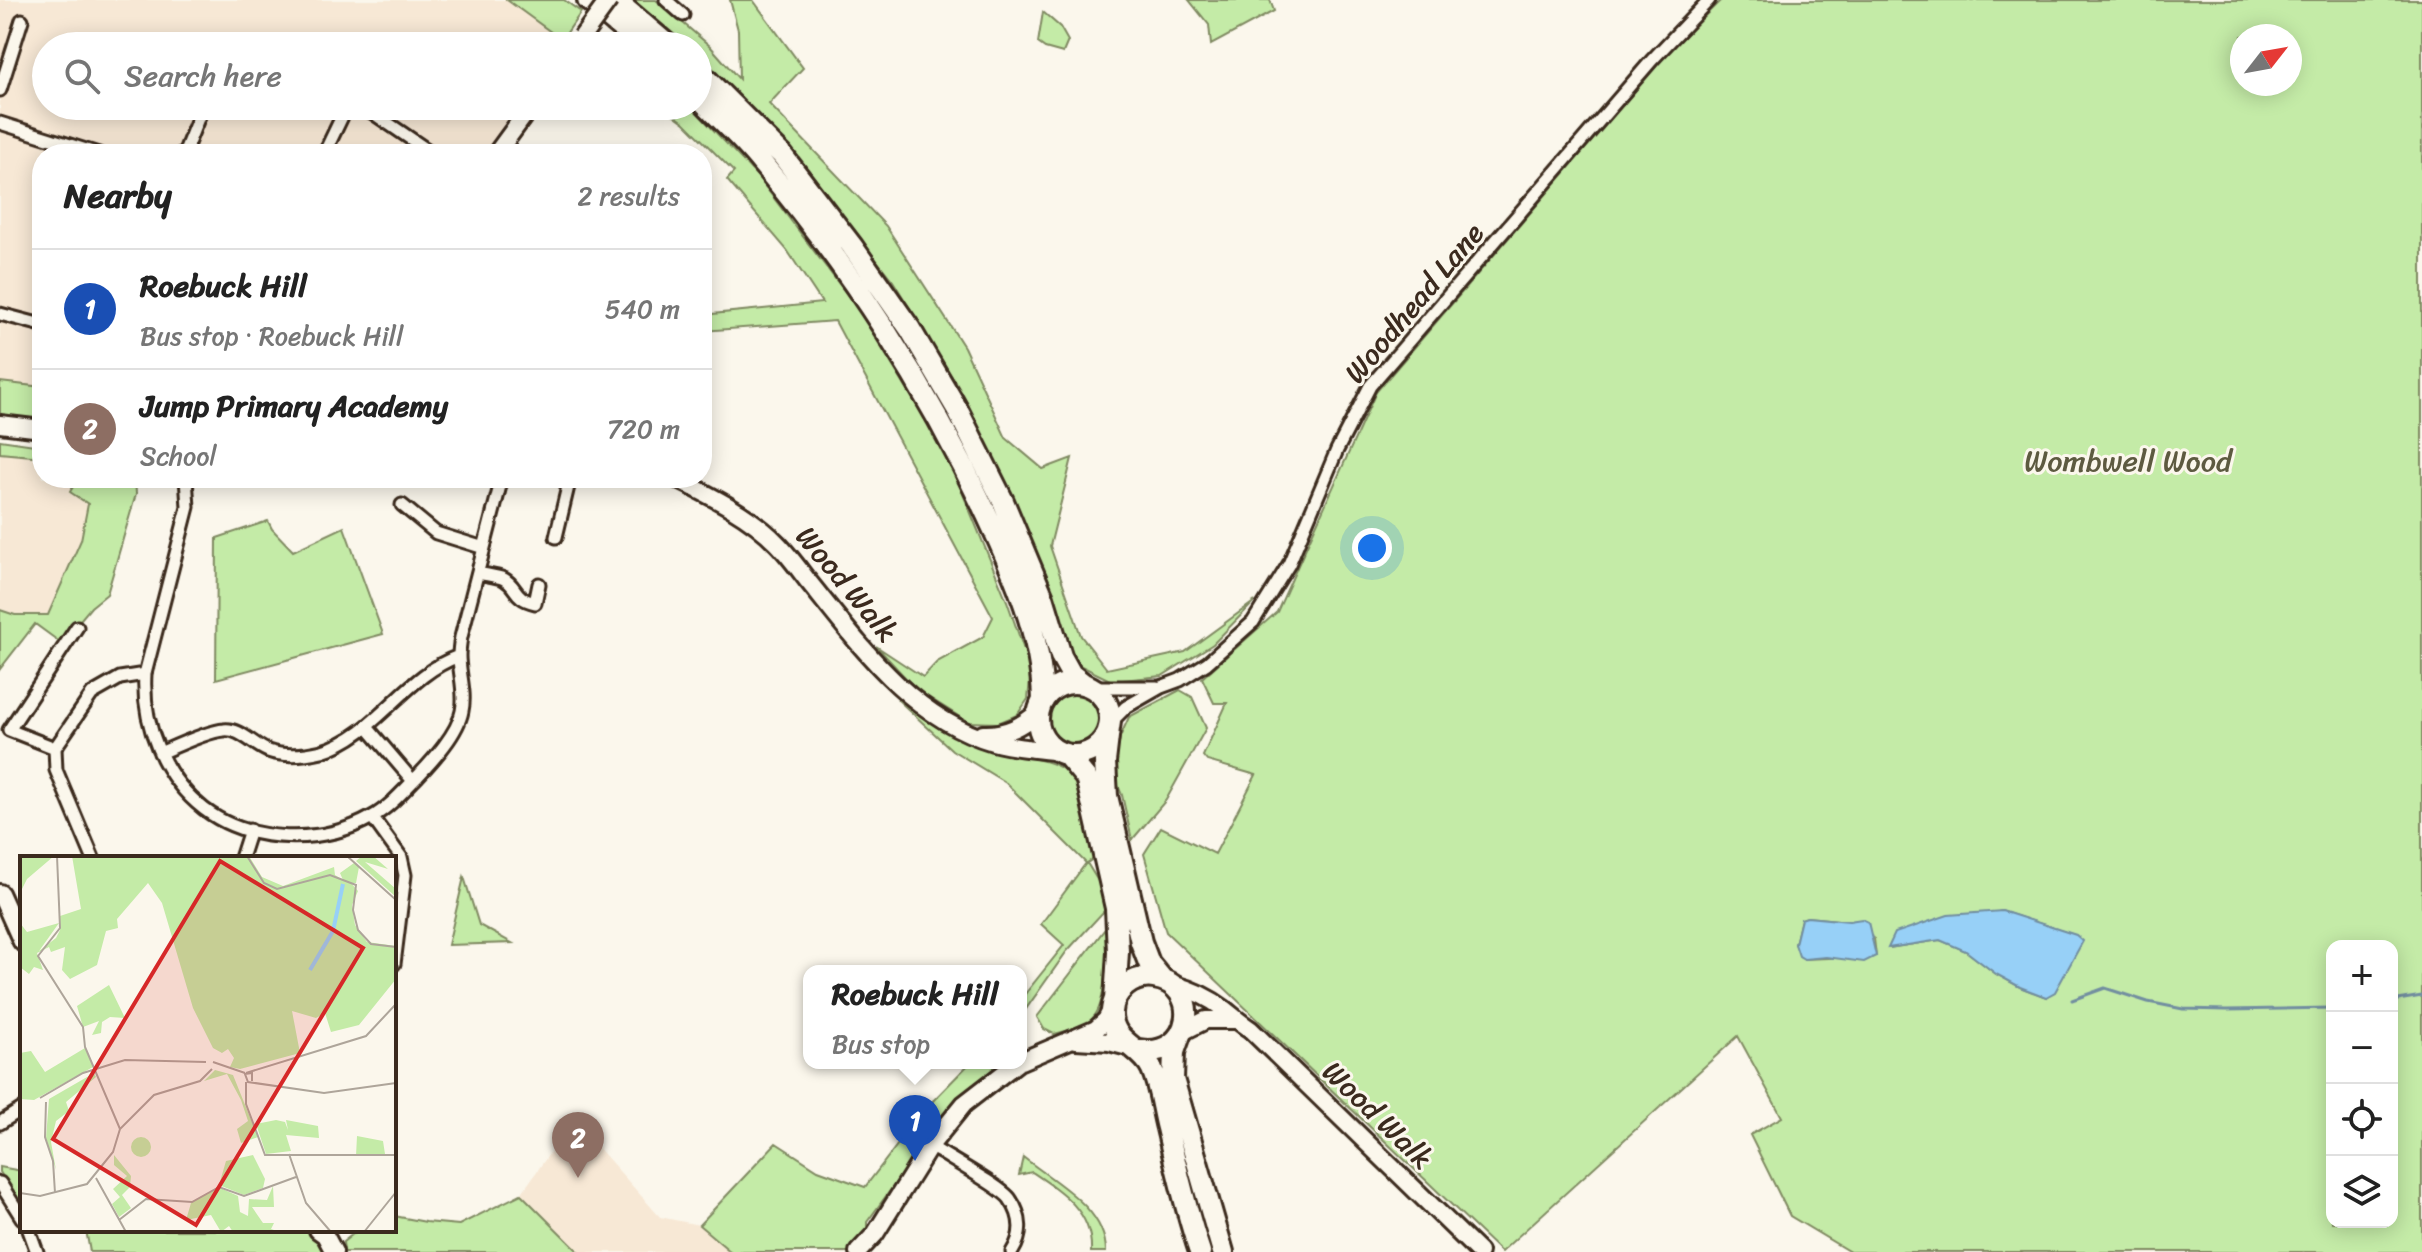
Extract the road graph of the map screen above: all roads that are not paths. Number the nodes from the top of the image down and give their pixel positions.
1 (588, 0) edge
2 (612, 0) edge
3 (666, 0) edge
4 (1709, 0) edge
5 (683, 15) dead end
6 (22, 20) dead end
7 (587, 32) edge
8 (626, 32) edge
9 (652, 32) edge
10 (712, 85) edge
11 (0, 90) edge
12 (712, 110) edge
13 (197, 120) edge
14 (340, 120) edge
15 (385, 120) edge
16 (521, 120) edge
17 (0, 123) edge
18 (67, 144) edge
19 (188, 144) edge
20 (329, 144) edge
21 (419, 144) edge
22 (503, 144) edge
23 (0, 314) edge
24 (32, 322) edge
25 (0, 424) edge
26 (32, 428) edge
27 (187, 488) edge
28 (499, 488) edge
29 (568, 488) edge
30 (695, 488) edge
31 (402, 505) dead end
32 (556, 537) dead end
33 (484, 548) junction
34 (478, 573) junction
35 (539, 584) dead end
36 (77, 627) dead end
37 (459, 656) junction
38 (145, 674) junction
39 (1087, 686) junction
40 (1161, 687) junction
41 (1041, 706) junction
42 (1109, 725) junction
43 (367, 727) junction
44 (9, 730) junction
45 (970, 733) junction
46 (0, 741) edge
47 (55, 748) junction
48 (160, 753) junction
49 (1062, 753) junction
50 (413, 781) junction
51 (372, 817) junction
52 (250, 830) junction
53 (92, 856) edge
54 (242, 856) edge
55 (0, 893) edge
56 (398, 915) edge
57 (19, 927) edge
58 (396, 940) edge
59 (1166, 982) junction
60 (1114, 1002) junction
61 (1235, 1020) junction
62 (1181, 1034) junction
63 (1071, 1041) junction
64 (1137, 1050) junction
65 (1027, 1059) edge
66 (1010, 1069) edge
67 (20, 1110) edge
68 (0, 1123) edge
69 (930, 1146) junction
70 (0, 1183) edge
71 (20, 1215) edge
72 (30, 1232) edge
73 (324, 1232) edge
74 (37, 1252) edge
75 (334, 1252) edge
76 (858, 1252) edge
77 (1012, 1252) edge
78 (1200, 1252) edge
79 (1223, 1252) edge
80 (1479, 1252) edge

1 - 8 highway
2 - 7 main road, bridge
2 - 9 highway
3 - 5 street
4 - 40 street, Woodhead Lane
6 - 11 street
10 - 39 highway
12 - 41 highway
13 - 19 street
14 - 20 street
15 - 21 street
16 - 22 main road
17 - 18 street
23 - 24 street
25 - 26 main road
27 - 38 street
28 - 33 street
29 - 32 street
30 - 45 main road, Wood Walk
31 - 33 street
33 - 34 street
34 - 35 street
34 - 37 street
36 - 44 street
37 - 43 street
37 - 50 street
38 - 47 street
38 - 48 street
39 - 40 street, Woodhead Lane
39 - 41 highway
39 - 42 highway
40 - 42 street, Woodhead Lane
41 - 45 main road
41 - 49 highway
42 - 49 highway
42 - 59 highway
43 - 48 street
43 - 50 street
44 - 46 street
44 - 47 street
45 - 49 main road, Wood Walk
47 - 53 street
48 - 52 street
49 - 60 highway
50 - 51 street
51 - 52 street
51 - 56 street
52 - 54 street
55 - 57 main road
56 - 58 street
59 - 60 highway
59 - 61 main road, Wood Walk
59 - 62 highway
60 - 63 main road
60 - 64 highway
61 - 62 main road
61 - 80 main road, Wood Walk
62 - 64 highway
62 - 79 highway
63 - 64 main road
63 - 65 main road
64 - 78 highway
66 - 69 main road
67 - 68 street
69 - 76 main road
69 - 77 street
70 - 71 street
72 - 74 street
73 - 75 main road

